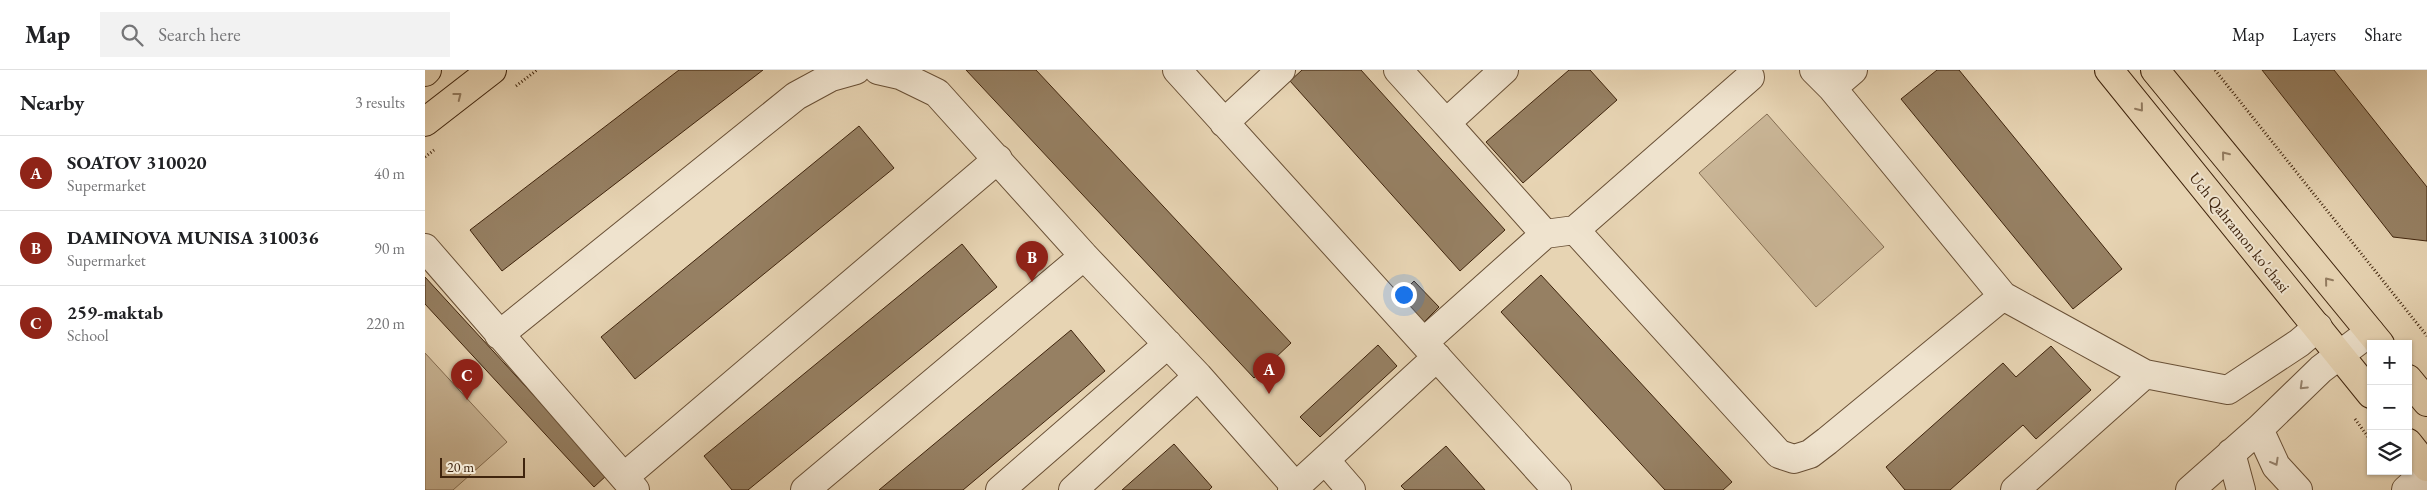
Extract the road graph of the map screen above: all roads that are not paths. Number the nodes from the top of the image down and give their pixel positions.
1 (491, 70) edge
2 (856, 70) edge
3 (878, 70) edge
4 (1177, 70) edge
5 (1281, 70) edge
6 (1398, 70) edge
7 (1504, 70) edge
8 (1853, 70) edge
9 (2109, 70) edge
10 (2155, 70) edge
11 (1750, 77) dead end
12 (1823, 79) edge
13 (425, 122) edge
14 (1224, 123) junction
15 (1445, 123) junction
16 (998, 159) junction
17 (1575, 230) junction
18 (1545, 234) junction
19 (425, 248) edge
20 (1084, 256) junction
21 (2003, 296) junction
22 (2347, 304) junction
23 (2318, 328) junction
24 (499, 335) junction
25 (2375, 338) edge
26 (1168, 344) junction
27 (1430, 349) junction
28 (2340, 355) junction
29 (2145, 374) junction
30 (1198, 376) junction
31 (2412, 384) edge
32 (2367, 389) edge
33 (2427, 402) edge
34 (2259, 429) junction
35 (2412, 447) edge
36 (2231, 453) junction
37 (1325, 460) junction
38 (2427, 467) edge
39 (2427, 471) edge
40 (629, 484) edge
41 (2204, 485) edge
42 (1294, 488) edge
43 (805, 490) edge
44 (1000, 490) edge
45 (1073, 490) edge
46 (1351, 490) edge
47 (1557, 490) edge
48 (2015, 490) edge
49 (2241, 490) edge
50 (2298, 490) edge
51 (2406, 490) edge

13 -> 1 main road
2 - 24 street
3 - 16 street
4 - 14 street
5 - 14 street
6 - 15 street
7 - 15 street
8 - 12 street
9 -> 23 main road, Uch Qahramon ko'chasi
22 -> 10 main road
11 - 17 street
12 - 21 street
14 - 27 street
15 - 18 street
16 - 20 street
16 - 40 street
17 - 18 street
17 - 21 street
18 - 27 street
19 - 24 street
20 - 26 street
20 - 43 street
21 - 29 street
22 - 23 main road
22 - 25 main road
23 - 28 main road, Uch Qahramon ko'chasi
23 - 29 street
24 - 40 street
25 - 28 street
26 - 30 street
26 - 44 street
27 - 37 street
27 - 47 street
28 - 32 main road, Uch Qahramon ko'chasi
28 -> 34 street
29 - 48 street
30 - 42 street
30 - 45 street
31 - 33 main road
34 - 36 street
34 -> 50 street
35 - 38 main road
36 - 41 street
36 - 49 street
37 - 42 street
37 - 46 street
39 - 51 street

